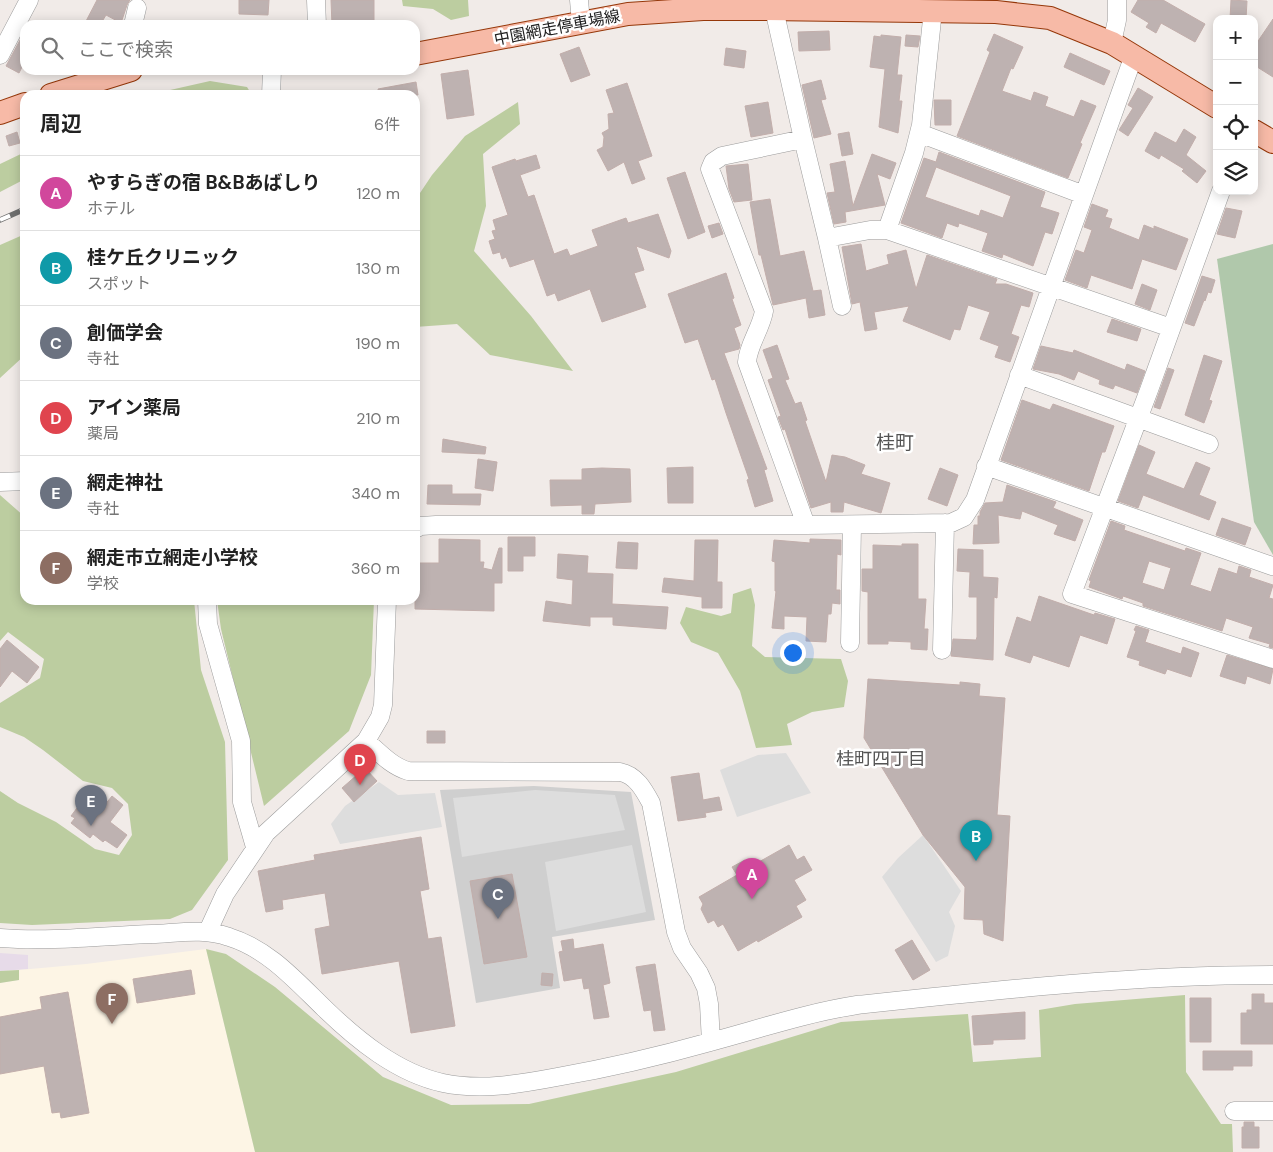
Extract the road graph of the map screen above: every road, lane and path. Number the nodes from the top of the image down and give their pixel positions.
1 (29, 0) edge
2 (316, 0) edge
3 (579, 0) edge
4 (1117, 0) edge
5 (709, 5) edge
6 (849, 5) edge
7 (768, 6) edge
8 (137, 8) dead end
9 (933, 10) junction
10 (133, 20) edge
11 (317, 20) edge
12 (581, 23) junction
13 (1112, 43) junction
14 (420, 53) edge
15 (0, 55) edge
16 (1134, 55) junction
17 (115, 75) edge
18 (272, 75) edge
19 (67, 90) edge
20 (270, 90) edge
21 (1214, 105) edge
22 (20, 106) edge
23 (0, 113) edge
24 (919, 133) junction
25 (1258, 133) edge
26 (802, 139) junction
27 (1273, 142) edge
28 (1084, 195) junction
29 (1219, 195) edge
30 (888, 230) junction
31 (827, 238) junction
32 (1051, 287) junction
33 (842, 306) dead end
34 (1171, 328) junction
35 (1019, 375) junction
36 (1138, 419) junction
37 (1209, 444) dead end
38 (986, 466) junction
39 (20, 481) edge
40 (0, 482) edge
41 (1106, 508) junction
42 (944, 523) junction
43 (806, 525) junction
44 (852, 525) junction
45 (420, 526) edge
46 (1272, 566) dead end
47 (206, 605) edge
48 (387, 605) edge
49 (850, 643) dead end
50 (942, 650) dead end
51 (1273, 659) edge
52 (366, 741) junction
53 (255, 848) junction
54 (208, 931) junction
55 (0, 938) edge
56 (1273, 975) edge
57 (711, 1042) junction
58 (1234, 1111) dead end
59 (1273, 1111) edge

1 - 15 street
2 - 11 street
3 - 12 street
4 - 13 street
5 - 7 main road, 中園網走停車場線
5 - 12 main road, 中園網走停車場線
6 - 7 main road, 中園網走停車場線
6 - 9 main road, 中園網走停車場線
7 - 26 street
8 - 10 street
9 - 13 main road, 中園網走停車場線
9 - 24 street
12 - 14 main road, 中園網走停車場線
13 - 16 main road, 中園網走停車場線
16 - 21 main road, 中園網走停車場線
16 - 28 street
17 - 19 main road
18 - 20 street
22 - 23 main road
24 - 28 street
24 - 30 street
25 - 27 main road
26 - 31 street
26 - 43 street
28 - 32 street
29 - 34 street
30 - 31 street
30 - 32 street
31 - 33 street
32 - 34 street
32 - 35 street
34 - 36 street
35 - 36 street
35 - 38 street
36 - 37 street
36 - 41 street
38 - 41 street
38 - 42 street
39 - 40 street
41 - 46 street
41 - 51 street
42 - 44 street
42 - 50 street
43 - 44 street
43 - 45 street
44 - 49 street
47 - 53 street
48 - 52 street
52 - 53 street
52 - 57 street
53 - 54 street
54 - 55 street
54 - 57 street
56 - 57 street
58 - 59 street

